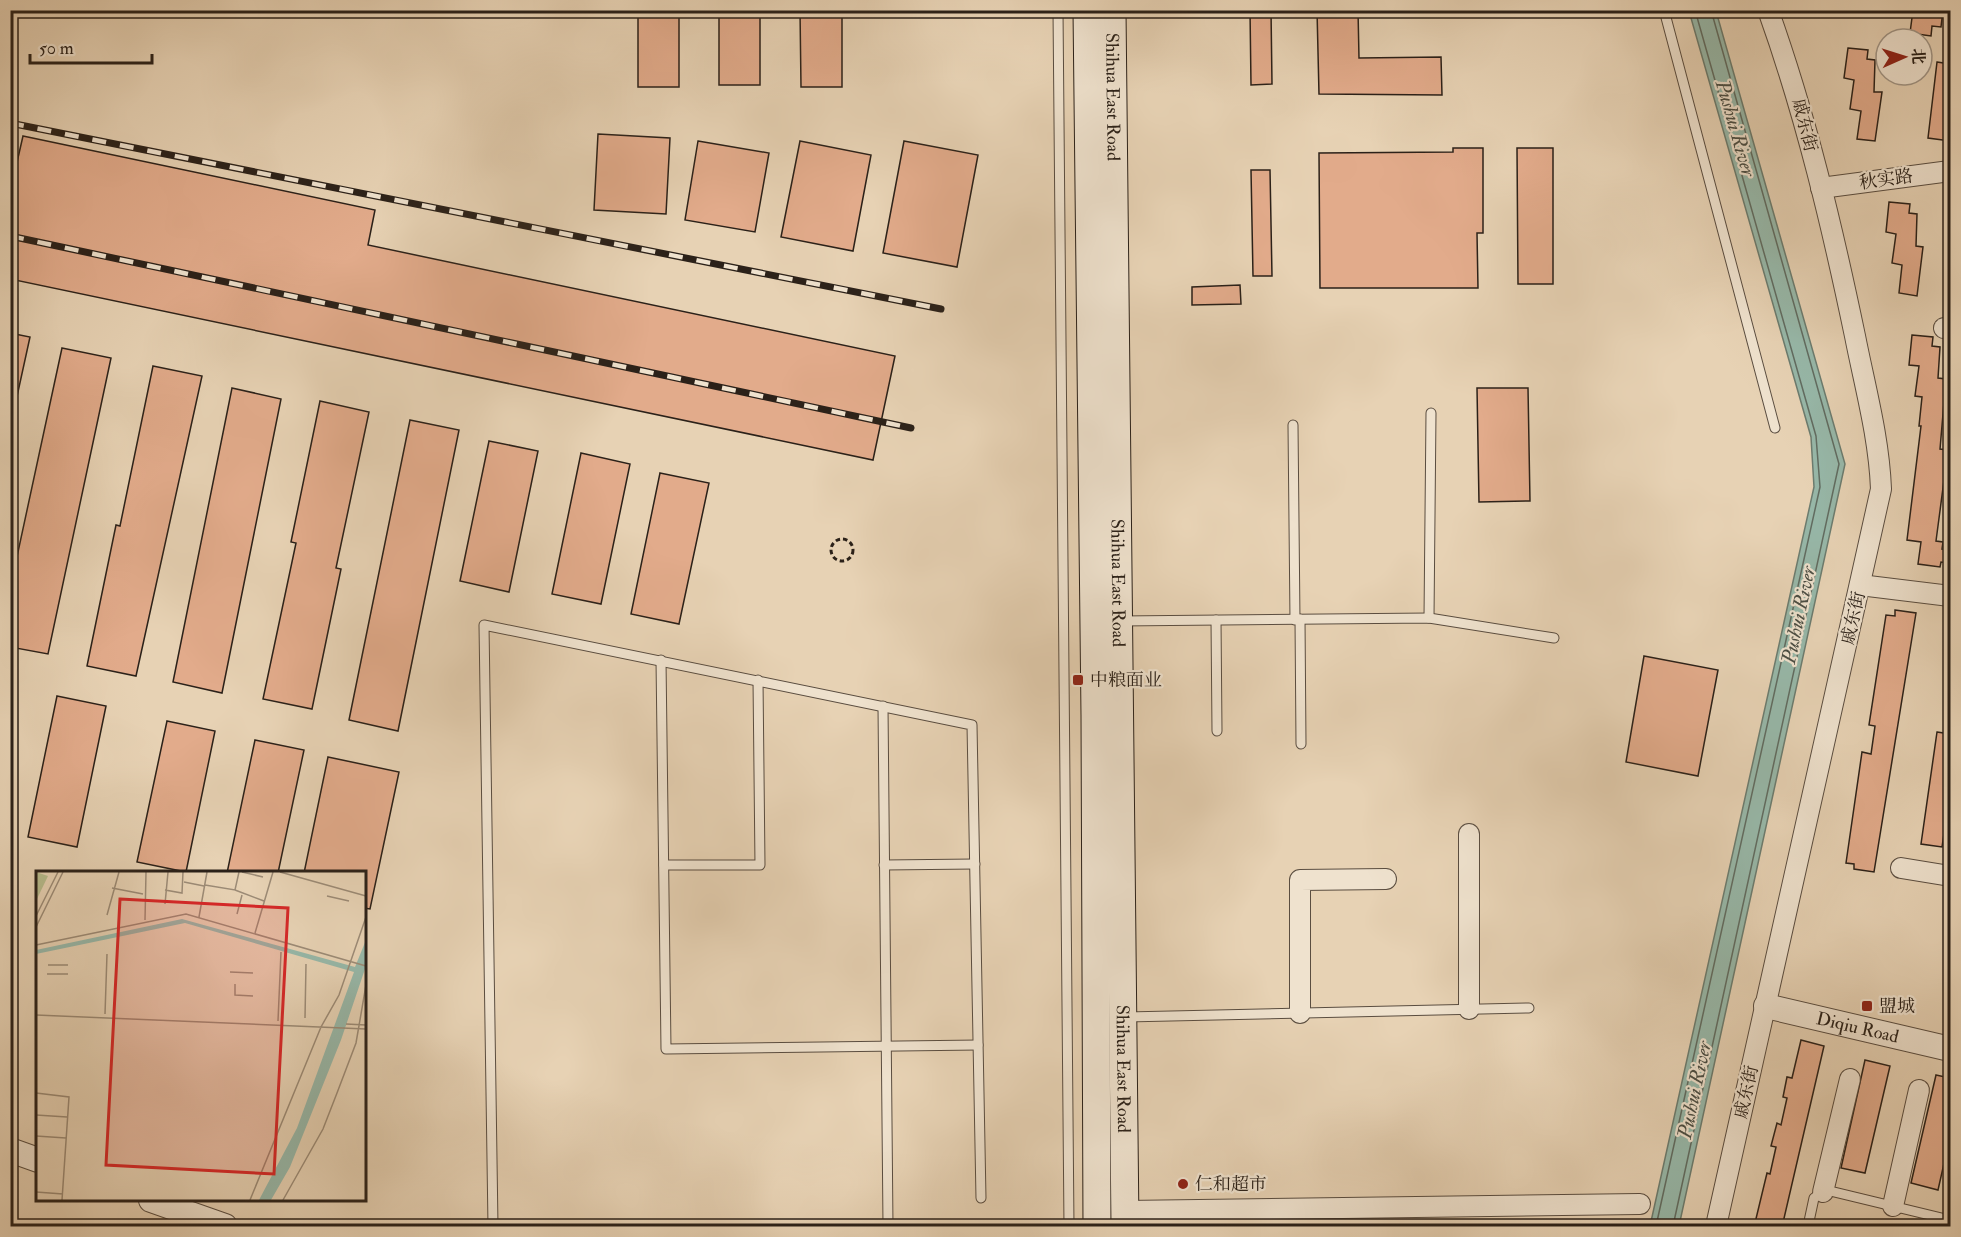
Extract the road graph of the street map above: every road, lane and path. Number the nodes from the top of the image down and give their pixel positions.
1 (1058, 10) edge
2 (1087, 10) edge
3 (1112, 10) edge
4 (1664, 10) edge
5 (1768, 10) edge
6 (1950, 171) edge
7 (1821, 188) junction
8 (1431, 413) dead end
9 (1293, 425) dead end
10 (1775, 428) dead end
11 (840, 561) joint
12 (1860, 585) junction
13 (1950, 597) edge
14 (1429, 618) junction
15 (1216, 620) junction
16 (1297, 620) junction
17 (1119, 621) junction
18 (1554, 638) dead end
19 (661, 660) junction
20 (758, 680) junction
21 (883, 706) junction
22 (1216, 730) dead end
23 (1300, 744) dead end
24 (1469, 834) dead end
25 (975, 864) junction
26 (664, 865) junction
27 (884, 865) junction
28 (1901, 868) dead end
29 (1950, 876) edge
30 (1386, 879) dead end
31 (1766, 1006) junction
32 (1529, 1008) dead end
33 (1468, 1009) junction
34 (1300, 1013) junction
35 (1123, 1017) junction
36 (978, 1045) junction
37 (886, 1046) junction
38 (1950, 1049) edge
39 (1850, 1079) dead end
40 (1919, 1090) dead end
41 (10, 1150) edge
42 (36, 1159) edge
43 (1823, 1192) junction
44 (981, 1198) dead end
45 (154, 1201) edge
46 (1640, 1204) dead end
47 (1893, 1206) junction
48 (1125, 1219) edge
49 (1950, 1220) edge
50 (888, 1225) edge
51 (948, 1225) dead end
52 (225, 1227) edge
53 (493, 1227) edge
54 (574, 1227) edge
55 (1069, 1227) edge
56 (1097, 1227) edge
57 (1716, 1227) edge
58 (1808, 1227) edge

1 - 55 lane
2 - 56 main road, Shihua East Road
3 - 17 main road, Shihua East Road
4 - 10 lane
5 - 7 street, 戚东街
6 - 7 street, 秋实路
7 - 12 street, 戚东街
8 - 14 lane
9 - 16 lane
11 - 11 path
12 - 13 street
12 - 31 street, 戚东街
14 - 16 lane
14 - 18 lane
15 - 16 lane
15 - 17 lane
15 - 22 lane
16 - 23 lane
17 - 35 main road, Shihua East Road
19 - 20 lane
19 - 26 lane
19 - 53 lane
20 - 21 lane
20 - 26 lane
21 - 25 lane
21 - 27 lane
24 - 33 street
25 - 27 lane
25 - 36 lane
26 - 37 lane
27 - 37 lane
28 - 29 street
30 - 34 street
31 - 38 street, Diqiu Road
31 - 57 street, 戚东街
32 - 33 lane
33 - 34 lane
34 - 35 lane
35 - 48 main road, Shihua East Road
36 - 37 lane
36 - 44 lane
37 - 50 lane
39 - 43 street
40 - 47 street
41 - 42 street
43 - 47 lane
43 - 58 lane
45 - 52 street
46 - 48 street
47 - 49 lane
50 - 51 lane
50 - 54 lane

